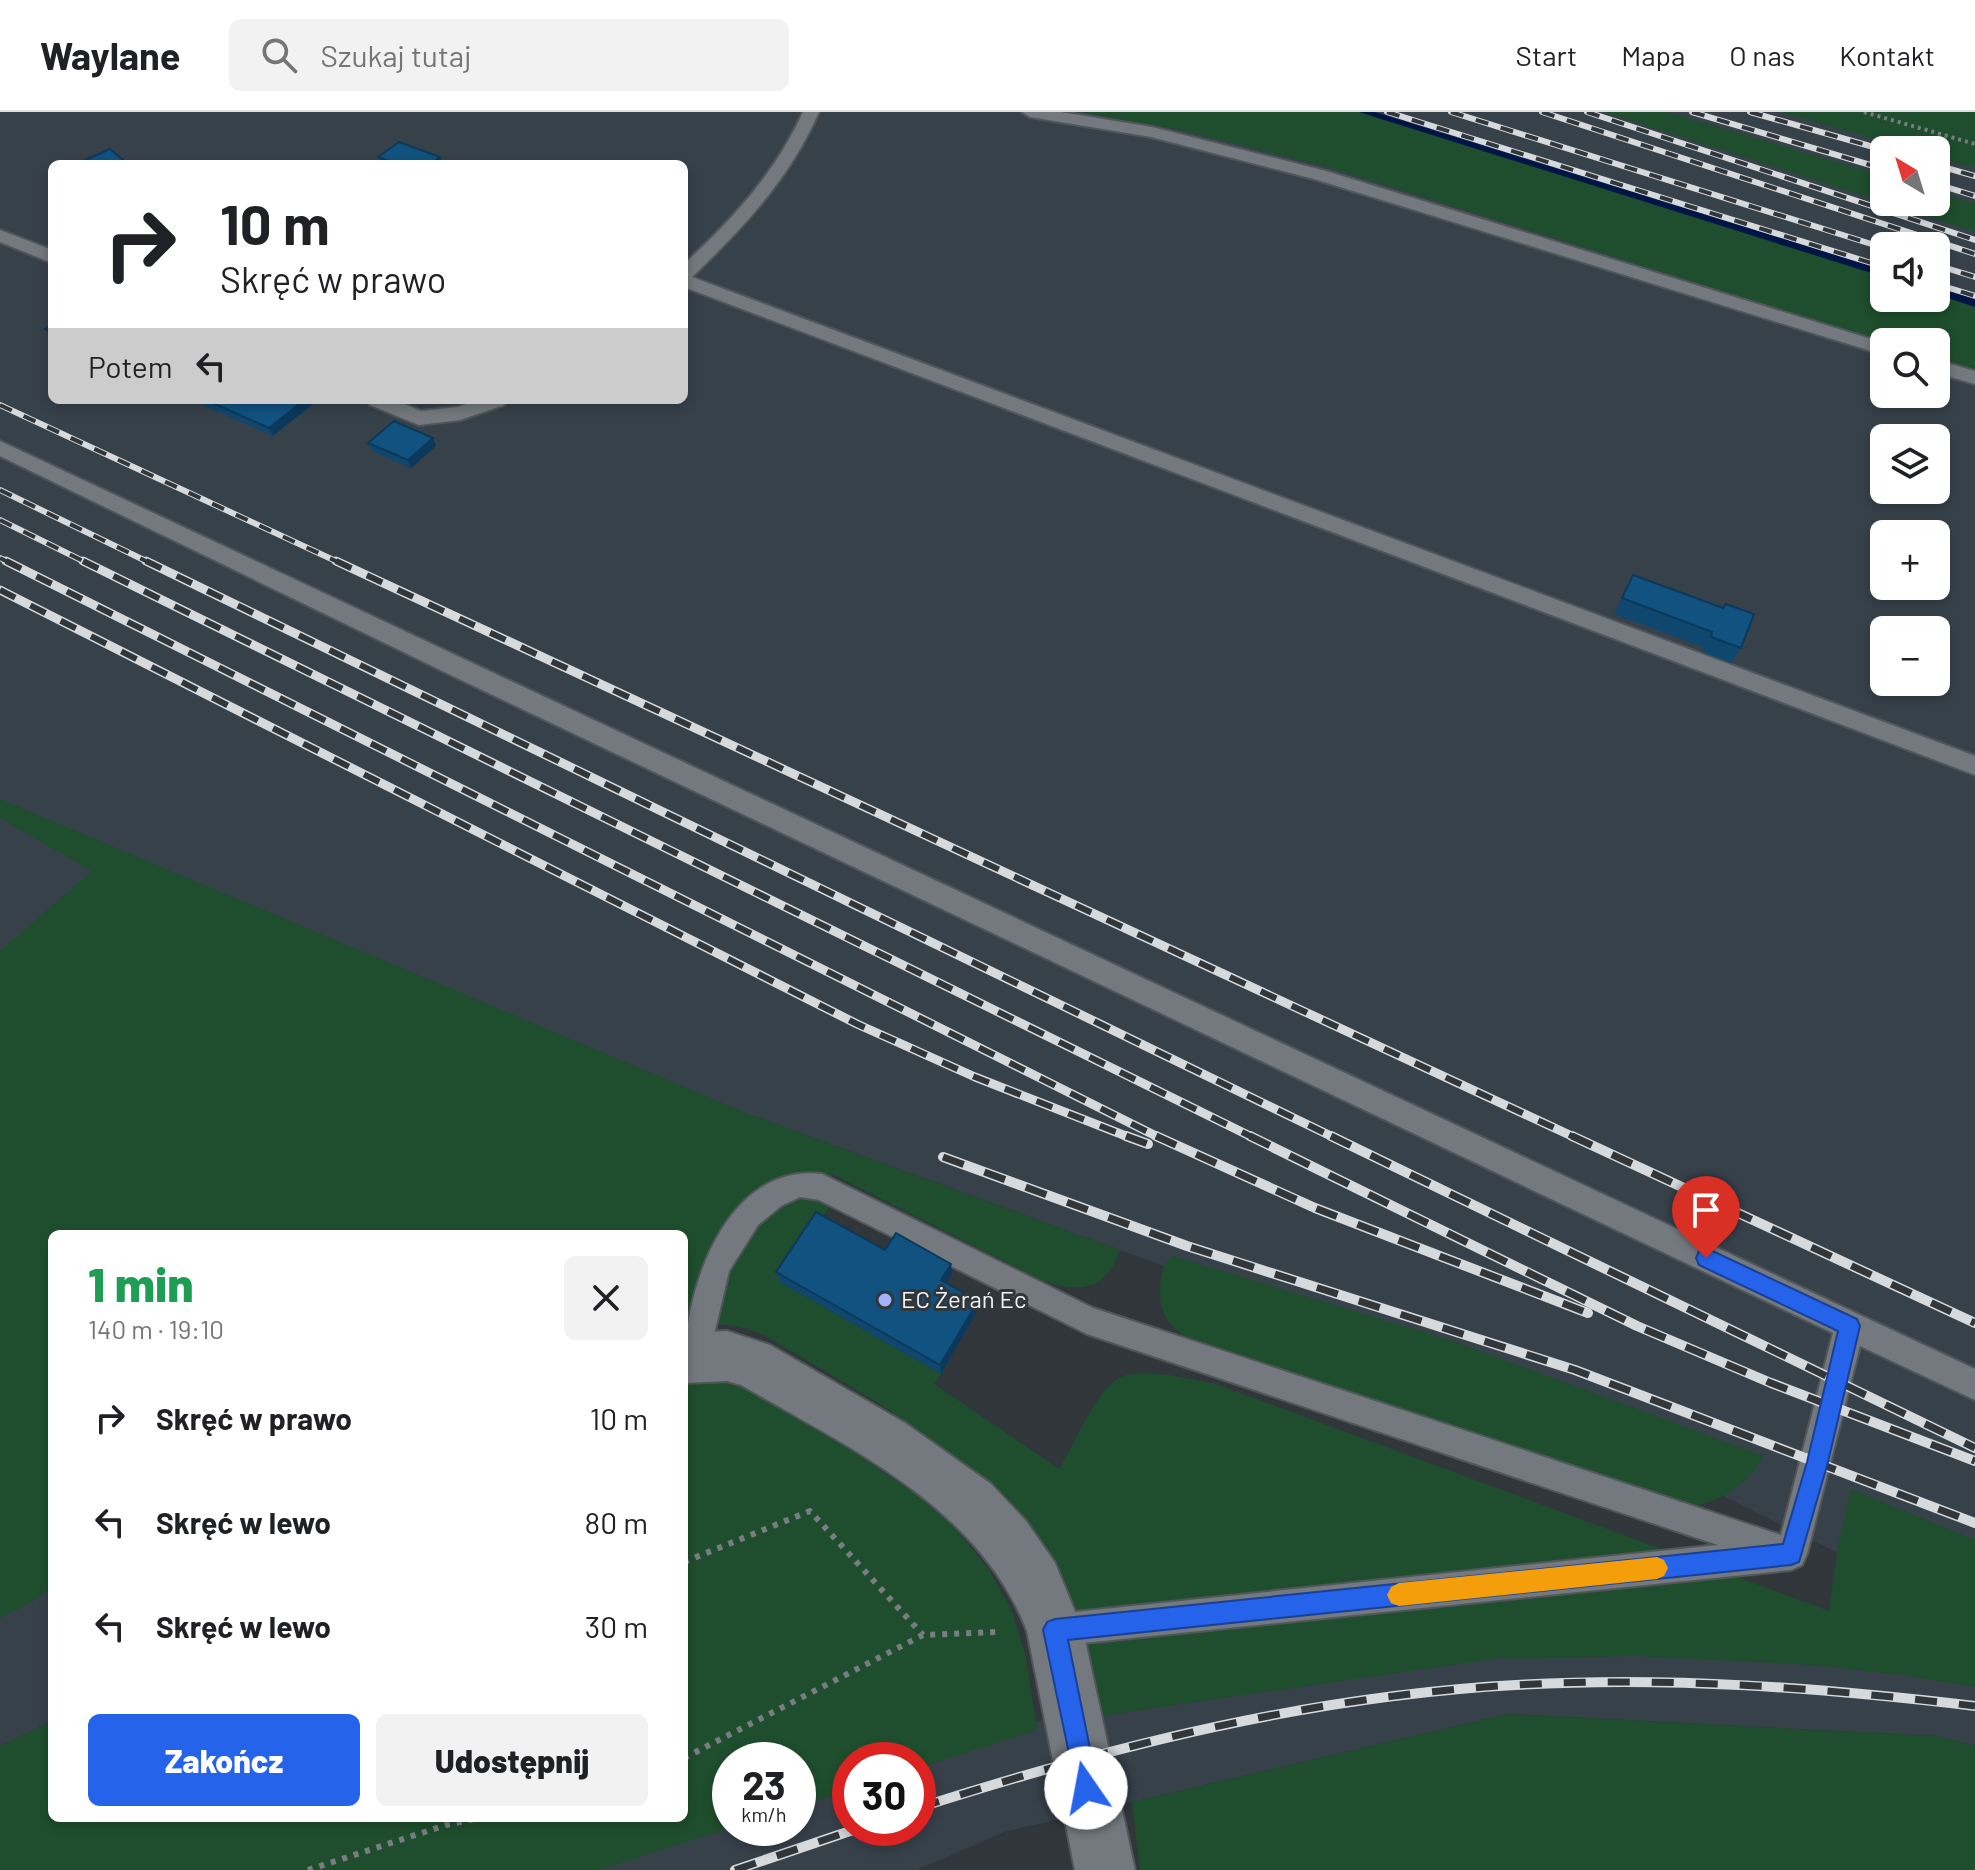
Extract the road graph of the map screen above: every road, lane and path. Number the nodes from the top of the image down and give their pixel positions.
1 (811, 112) edge
2 (1030, 112) edge
3 (1864, 112) edge
4 (1975, 144) edge
5 (0, 235) edge
6 (48, 255) edge
7 (688, 273) edge
8 (688, 279) edge
9 (1870, 345) edge
10 (1950, 370) edge
11 (1975, 378) edge
12 (386, 404) edge
13 (486, 404) edge
14 (0, 448) edge
15 (1975, 766) edge
16 (1850, 1326) junction
17 (689, 1357) edge
18 (1975, 1385) edge
19 (1791, 1554) junction
20 (688, 1560) edge
21 (1055, 1630) junction
22 (923, 1635) junction
23 (688, 1756) edge
24 (444, 1822) edge
25 (308, 1870) edge
26 (1105, 1870) edge

1 - 7 lane
2 - 9 lane
3 - 4 path
5 - 6 lane
8 - 15 lane
10 - 11 lane
12 - 13 lane
14 - 16 lane
16 - 18 lane
16 - 19 lane
17 - 19 lane
17 - 21 street
19 - 21 lane
20 - 22 path
21 - 22 path
21 - 26 street
22 - 23 path
24 - 25 path

